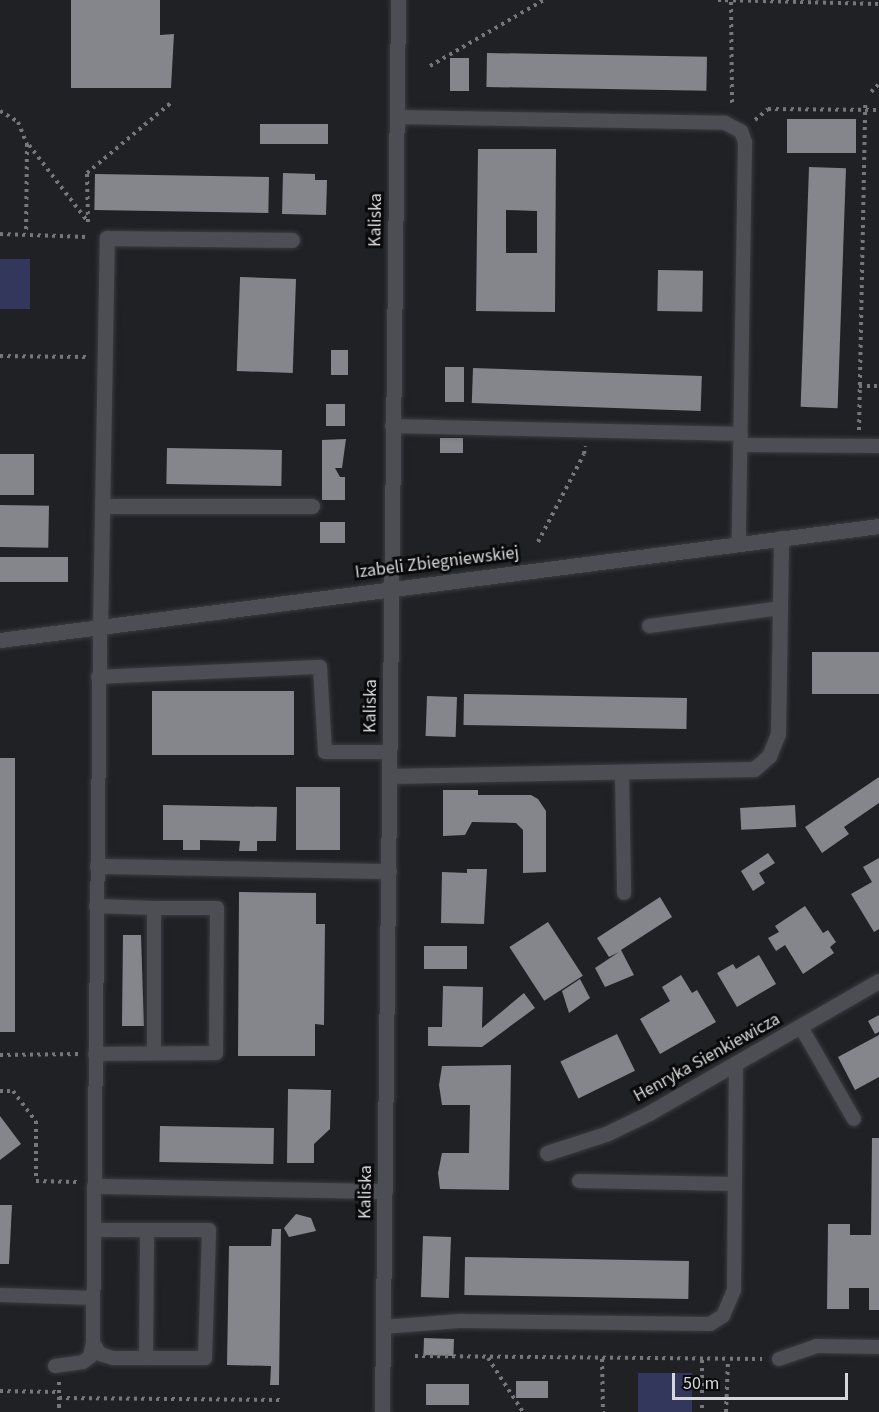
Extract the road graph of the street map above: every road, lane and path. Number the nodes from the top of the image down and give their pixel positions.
1 (398, 0) edge
2 (544, 0) edge
3 (718, 0) edge
4 (731, 2) junction
5 (879, 3) edge
6 (430, 66) dead end
7 (879, 84) edge
8 (871, 93) dead end
9 (173, 101) dead end
10 (865, 103) dead end
11 (865, 110) junction
12 (879, 110) edge
13 (0, 111) edge
14 (396, 117) junction
15 (736, 128) junction
16 (27, 144) junction
17 (88, 222) junction
18 (0, 234) edge
19 (26, 234) junction
20 (107, 238) junction
21 (292, 240) dead end
22 (0, 356) edge
23 (106, 357) junction
24 (860, 386) junction
25 (879, 386) edge
26 (392, 426) junction
27 (585, 430) junction
28 (741, 440) junction
29 (859, 446) junction
30 (879, 446) edge
31 (105, 506) junction
32 (312, 506) dead end
33 (879, 526) edge
34 (781, 538) junction
35 (538, 542) dead end
36 (739, 544) junction
37 (392, 589) junction
38 (780, 608) junction
39 (649, 626) dead end
40 (100, 629) junction
41 (0, 640) edge
42 (98, 677) junction
43 (390, 752) junction
44 (622, 773) junction
45 (389, 776) junction
46 (97, 866) junction
47 (389, 871) junction
48 (624, 893) dead end
49 (96, 906) junction
50 (154, 908) junction
51 (879, 981) edge
52 (801, 1027) junction
53 (95, 1053) junction
54 (154, 1053) junction
55 (0, 1055) edge
56 (736, 1066) junction
57 (0, 1091) edge
58 (854, 1119) dead end
59 (547, 1153) dead end
60 (579, 1181) dead end
61 (734, 1184) junction
62 (94, 1186) junction
63 (385, 1191) junction
64 (94, 1230) junction
65 (147, 1230) junction
66 (0, 1295) edge
67 (93, 1298) junction
68 (383, 1327) junction
69 (93, 1343) junction
70 (879, 1347) edge
71 (415, 1356) dead end
72 (146, 1358) junction
73 (488, 1358) junction
74 (602, 1359) junction
75 (773, 1359) joint
76 (702, 1360) junction
77 (728, 1362) junction
78 (57, 1366) joint
79 (0, 1391) edge
80 (59, 1392) junction
81 (59, 1398) junction
82 (282, 1401) dead end
83 (59, 1412) edge
84 (382, 1412) edge
85 (523, 1412) edge
86 (603, 1412) edge
87 (702, 1412) edge
88 (726, 1412) edge

1 - 14 street, Kaliska
2 - 6 path
3 - 4 path
4 - 5 path
4 - 15 path
7 - 8 path
9 - 17 path
10 - 11 path
11 - 12 path
11 - 15 path
11 - 24 path
13 - 16 path
14 - 15 lane
14 - 26 street, Kaliska
15 - 28 lane
16 - 17 path
16 - 19 path
17 - 20 path
18 - 19 path
19 - 20 path
20 - 21 street
20 - 23 street
22 - 23 path
23 - 31 street
24 - 25 path
24 - 29 path
26 - 27 lane
26 - 37 street, Kaliska
27 - 28 lane
27 - 35 path
28 - 29 lane
28 - 36 lane
29 - 30 lane
31 - 32 street
31 - 40 street
33 - 34 street, Izabeli Zbiegniewskiej
34 - 36 street, Izabeli Zbiegniewskiej
34 - 38 street
36 - 37 street, Izabeli Zbiegniewskiej
37 - 40 street, Izabeli Zbiegniewskiej
37 - 43 street, Kaliska
38 - 39 lane
38 - 44 street
40 - 41 street, Izabeli Zbiegniewskiej
40 - 42 lane
42 - 43 lane
42 - 46 lane
43 - 45 street, Kaliska
44 - 45 street
44 - 48 lane
45 - 47 street, Kaliska
46 - 47 street
46 - 49 lane
47 - 63 street, Kaliska
49 - 50 lane
49 - 53 lane
50 - 54 lane
50 - 54 lane
51 - 52 street, Henryka Sienkiewicza
52 - 56 street, Henryka Sienkiewicza
52 - 58 lane
53 - 54 lane
53 - 55 path
53 - 62 lane
56 - 59 street, Henryka Sienkiewicza
56 - 61 lane
57 - 62 path
60 - 61 lane
61 - 68 lane
62 - 63 street
62 - 64 lane
63 - 68 street, Kaliska
64 - 65 lane
64 - 67 lane
65 - 72 lane
65 - 72 lane
66 - 67 lane
67 - 69 lane
68 - 84 street, Kaliska
69 - 72 lane
69 - 78 lane
70 - 75 lane
71 - 73 path
73 - 74 path
73 - 85 path
74 - 76 path
74 - 86 path
75 - 77 path
76 - 77 path
76 - 87 path
77 - 88 path
78 - 80 path
79 - 80 path
80 - 81 path
81 - 82 path
81 - 83 path

